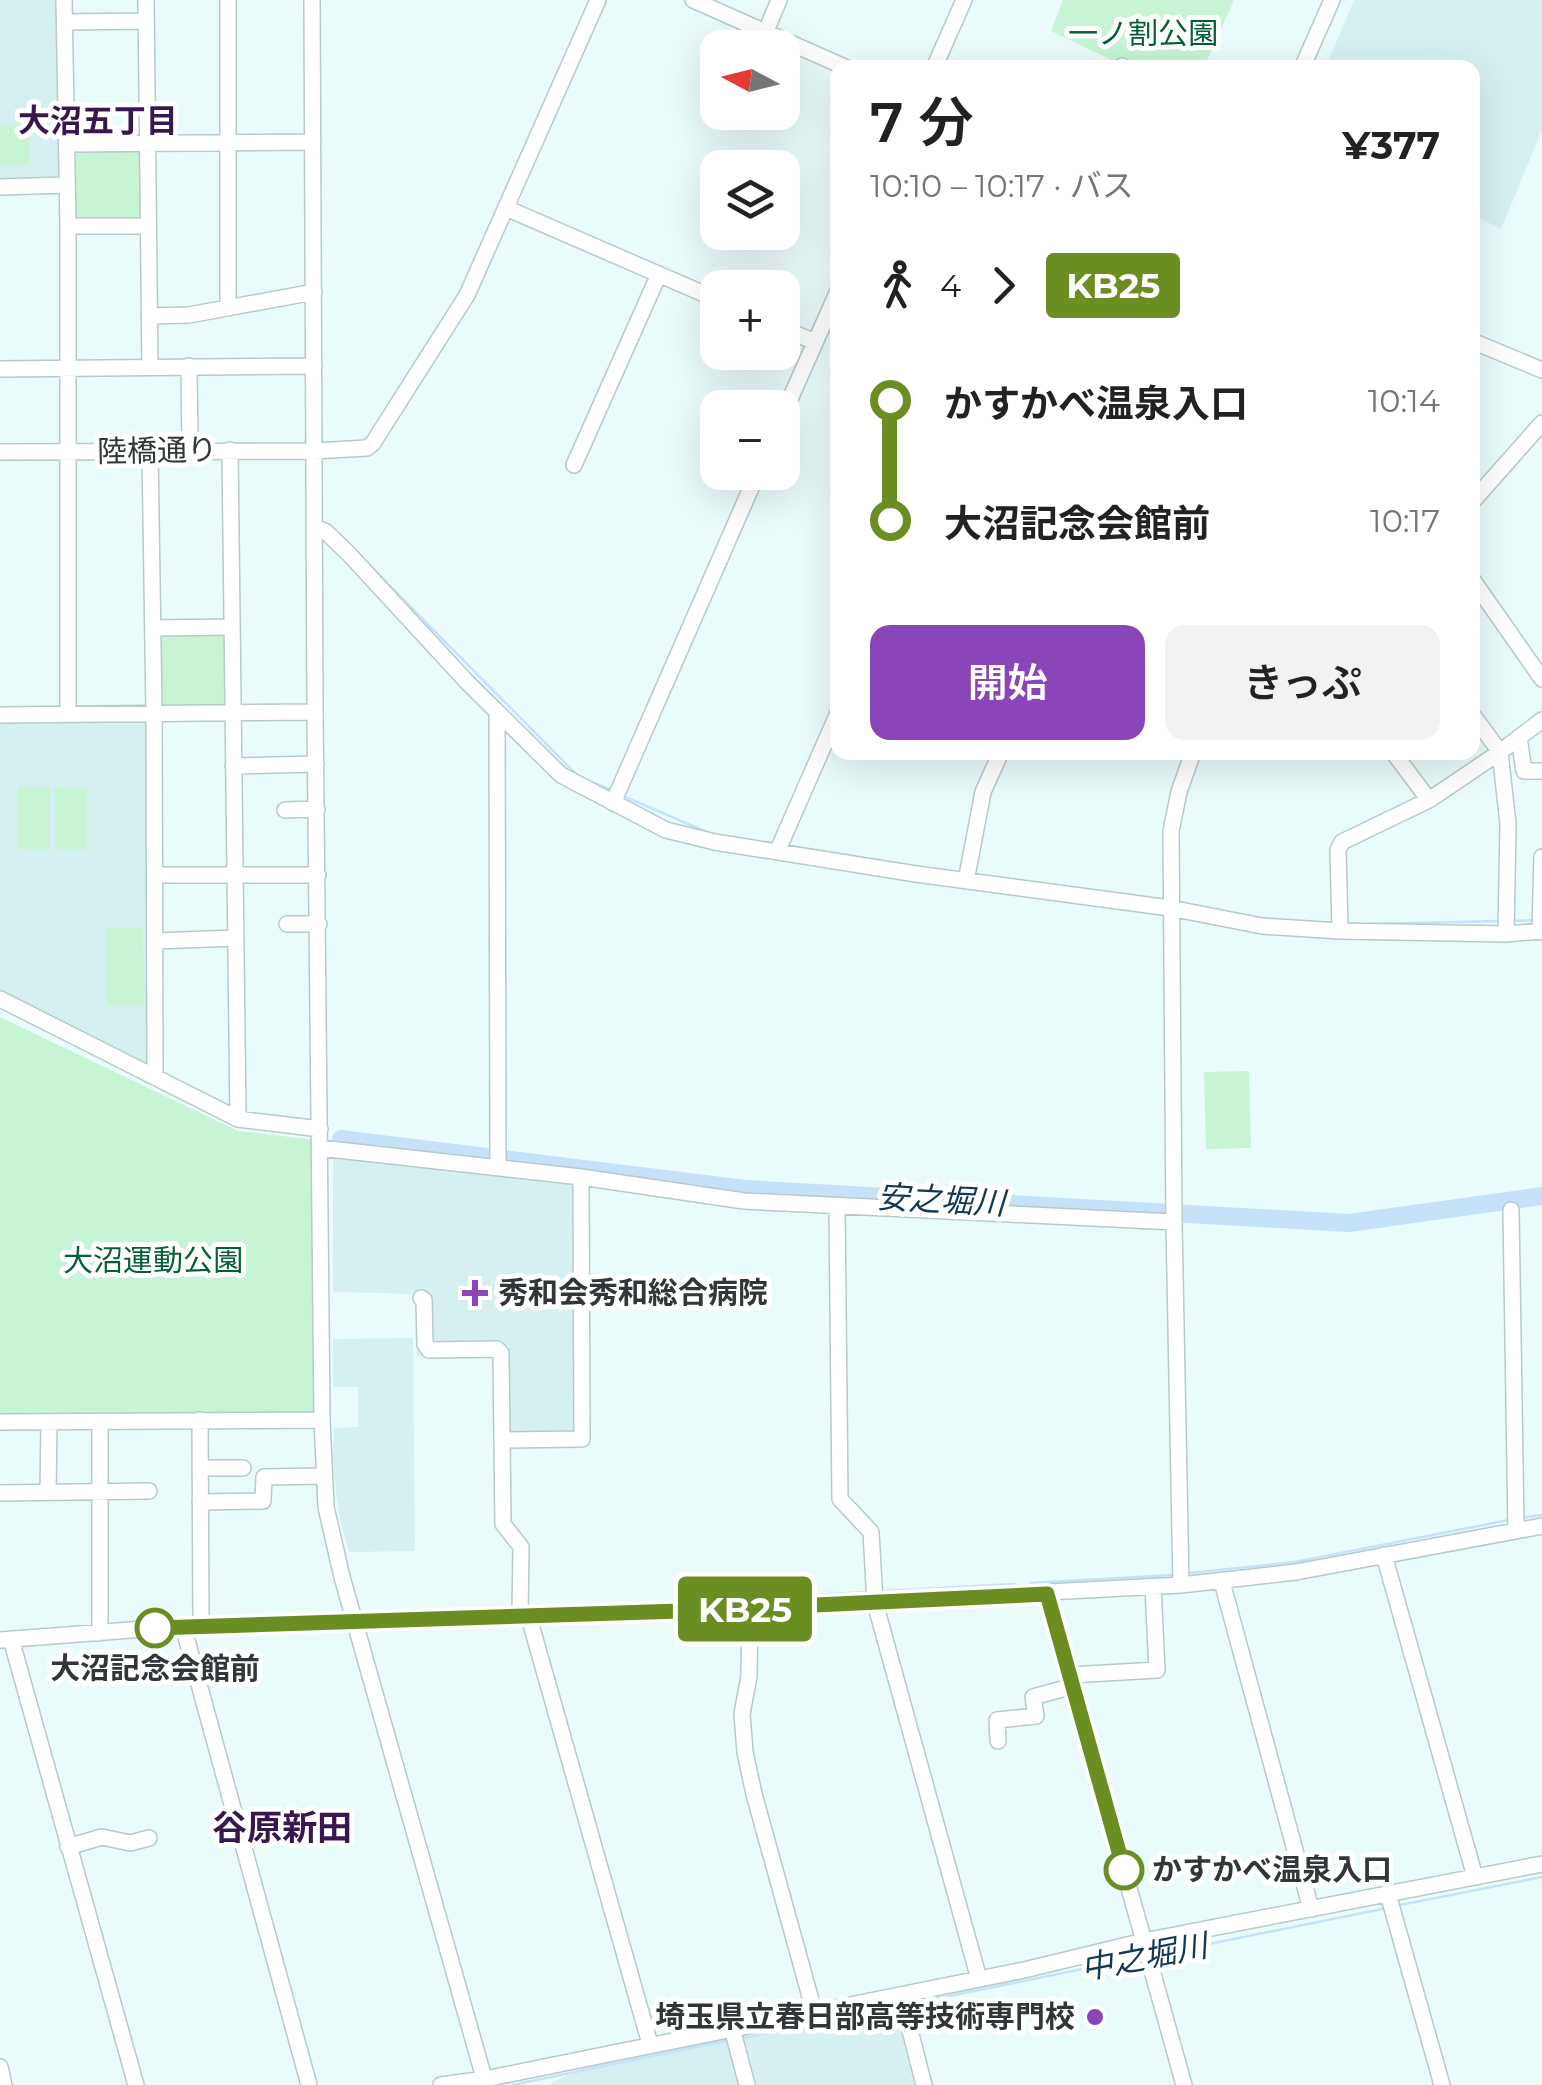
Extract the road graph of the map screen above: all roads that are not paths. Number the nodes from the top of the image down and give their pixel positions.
1 (64, 0) edge
2 (146, 0) edge
3 (228, 0) edge
4 (312, 0) edge
5 (598, 0) edge
6 (694, 0) edge
7 (779, 0) edge
8 (964, 0) edge
9 (1332, 0) edge
10 (146, 21) junction
11 (65, 22) junction
12 (764, 30) edge
13 (766, 30) edge
14 (800, 46) edge
15 (830, 60) edge
16 (938, 60) edge
17 (1306, 60) edge
18 (230, 142) junction
19 (312, 142) junction
20 (148, 143) junction
21 (67, 144) junction
22 (67, 185) junction
23 (0, 187) edge
24 (506, 208) junction
25 (68, 226) junction
26 (148, 226) junction
27 (659, 274) junction
28 (314, 292) junction
29 (700, 292) edge
30 (228, 307) junction
31 (830, 310) edge
32 (149, 316) junction
33 (800, 335) edge
34 (816, 342) junction
35 (1480, 344) edge
36 (189, 366) junction
37 (314, 366) junction
38 (150, 368) junction
39 (68, 369) junction
40 (0, 370) edge
41 (1542, 370) edge
42 (794, 390) edge
43 (1539, 434) edge
44 (150, 450) junction
45 (190, 450) junction
46 (230, 450) junction
47 (314, 450) junction
48 (68, 451) junction
49 (0, 452) edge
50 (574, 465) dead end
51 (750, 490) edge
52 (1480, 494) edge
53 (314, 526) junction
54 (1480, 590) edge
55 (154, 628) junction
56 (232, 628) junction
57 (1542, 679) edge
58 (316, 712) junction
59 (498, 712) junction
60 (68, 714) junction
61 (154, 714) junction
62 (233, 714) junction
63 (0, 715) edge
64 (1542, 720) edge
65 (1480, 725) edge
66 (830, 731) edge
67 (1520, 737) junction
68 (1500, 752) junction
69 (997, 760) edge
70 (1189, 760) edge
71 (1399, 760) edge
72 (316, 764) junction
73 (233, 766) junction
74 (1542, 771) edge
75 (1429, 800) junction
76 (613, 803) junction
77 (317, 809) junction
78 (285, 810) dead end
79 (777, 852) junction
80 (1542, 857) edge
81 (156, 875) junction
82 (235, 875) junction
83 (318, 875) junction
84 (966, 881) junction
85 (1170, 908) junction
86 (286, 924) dead end
87 (318, 924) junction
88 (1340, 931) junction
89 (1541, 932) edge
90 (1506, 934) junction
91 (235, 938) junction
92 (155, 941) junction
93 (0, 999) edge
94 (155, 1076) junction
95 (238, 1119) junction
96 (320, 1129) junction
97 (320, 1148) junction
98 (498, 1167) junction
99 (582, 1177) junction
100 (837, 1206) junction
101 (1511, 1210) dead end
102 (1174, 1222) junction
103 (421, 1298) dead end
104 (200, 1420) junction
105 (322, 1420) junction
106 (0, 1422) edge
107 (49, 1422) junction
108 (100, 1422) junction
109 (502, 1440) junction
110 (200, 1468) junction
111 (243, 1468) dead end
112 (324, 1476) junction
113 (148, 1491) dead end
114 (48, 1492) junction
115 (100, 1492) junction
116 (0, 1493) edge
117 (200, 1502) junction
118 (1516, 1523) junction
119 (1542, 1526) edge
120 (1384, 1555) junction
121 (1222, 1582) junction
122 (1181, 1585) junction
123 (1154, 1587) junction
124 (1047, 1594) junction
125 (876, 1603) junction
126 (750, 1608) junction
127 (525, 1615) junction
128 (356, 1622) junction
129 (183, 1626) junction
130 (202, 1626) junction
131 (100, 1633) junction
132 (5, 1640) edge
133 (1071, 1680) junction
134 (998, 1741) dead end
135 (149, 1838) dead end
136 (68, 1847) junction
137 (1542, 1864) edge
138 (1475, 1877) junction
139 (1391, 1902) junction
140 (1311, 1909) junction
141 (1144, 1941) junction
142 (979, 1979) junction
143 (901, 1994) junction
144 (814, 2011) junction
145 (732, 2028) junction
146 (650, 2044) junction
147 (0, 2067) edge
148 (486, 2082) edge
149 (4, 2085) edge
150 (136, 2085) edge
151 (309, 2085) edge
152 (441, 2085) edge
153 (747, 2085) edge
154 (924, 2085) edge
155 (1184, 2085) edge
156 (1442, 2085) edge

1 - 11 street
2 - 10 street
3 - 18 street
4 - 19 street
5 - 24 street
6 - 12 street
7 - 13 street
8 - 16 street
9 - 17 street
10 - 11 street
10 - 20 street
11 - 21 street
14 - 15 street
18 - 19 street
18 - 20 street
18 - 30 street
19 - 28 street
20 - 21 street
20 - 26 street
21 - 22 street
22 - 23 street
22 - 25 street
24 - 27 street
24 - 47 street, 陸橋通り
25 - 26 street
25 - 39 street
26 - 32 street
27 - 29 street
27 - 50 street
28 - 30 street
28 - 37 street
30 - 32 street
31 - 34 street
32 - 38 street
33 - 34 street
34 - 42 street
35 - 41 street
36 - 37 street
36 - 38 street
36 - 45 street
37 - 47 street
38 - 39 street
39 - 40 street
39 - 48 street
43 - 52 street
44 - 45 street, 陸橋通り
44 - 48 street, 陸橋通り
44 - 55 street
45 - 46 street, 陸橋通り
46 - 47 street, 陸橋通り
46 - 56 street
47 - 53 street
48 - 49 street, 陸橋通り
48 - 60 street
51 - 76 street
53 - 58 street
53 - 59 street
54 - 57 street
55 - 56 street
55 - 61 street
56 - 62 street
58 - 62 street
58 - 72 street
59 - 76 street
59 - 98 street
60 - 61 street
60 - 63 street
61 - 62 street
61 - 81 street
62 - 73 street
64 - 67 street
65 - 68 street
66 - 79 street
67 - 68 street
67 - 74 street
68 - 75 street
68 - 90 street
69 - 84 street
70 - 85 street
71 - 75 street
72 - 73 street
72 - 77 street
73 - 82 street
75 - 88 street
76 - 79 street
77 - 78 street
77 - 83 street
79 - 84 street
80 - 89 street
81 - 82 street
81 - 92 street
82 - 83 street
82 - 91 street
83 - 87 street
84 - 85 street
85 - 88 street
85 - 102 street
86 - 87 street
87 - 96 street
88 - 90 street
89 - 90 street
91 - 92 street
91 - 95 street
92 - 94 street
93 - 94 street
94 - 95 street
95 - 96 street
96 - 97 street
97 - 98 street
97 - 105 street
98 - 99 street
99 - 100 street
99 - 109 street
100 - 102 street
100 - 125 street
101 - 118 street
102 - 122 street
103 - 109 street
104 - 105 street
104 - 108 street
104 - 110 street
105 - 112 street
106 - 107 street
107 - 108 street
107 - 114 street
108 - 115 street
109 - 127 street
110 - 111 street
110 - 117 street
112 - 117 street
112 - 128 street
113 - 115 street
114 - 115 street
114 - 116 street
115 - 131 street
117 - 130 street
118 - 119 street
118 - 120 street
120 - 121 street
120 - 138 street
121 - 122 street
121 - 140 street
122 - 123 street
123 - 124 street
123 - 133 street
124 - 125 street
124 - 133 street
125 - 126 street
125 - 142 street
126 - 127 street
126 - 144 street
127 - 128 street
127 - 146 street
128 - 130 street
128 - 148 street
129 - 130 street
129 - 131 street
129 - 151 street
131 - 132 street
132 - 136 street
133 - 134 street
133 - 141 street
135 - 136 street
136 - 150 street
137 - 138 street
138 - 139 street
139 - 140 street
139 - 156 street
140 - 141 street
141 - 142 street
141 - 155 street
142 - 143 street
143 - 144 street
143 - 154 street
144 - 145 street
145 - 146 street
145 - 153 street
146 - 148 street
147 - 149 street
148 - 152 street

